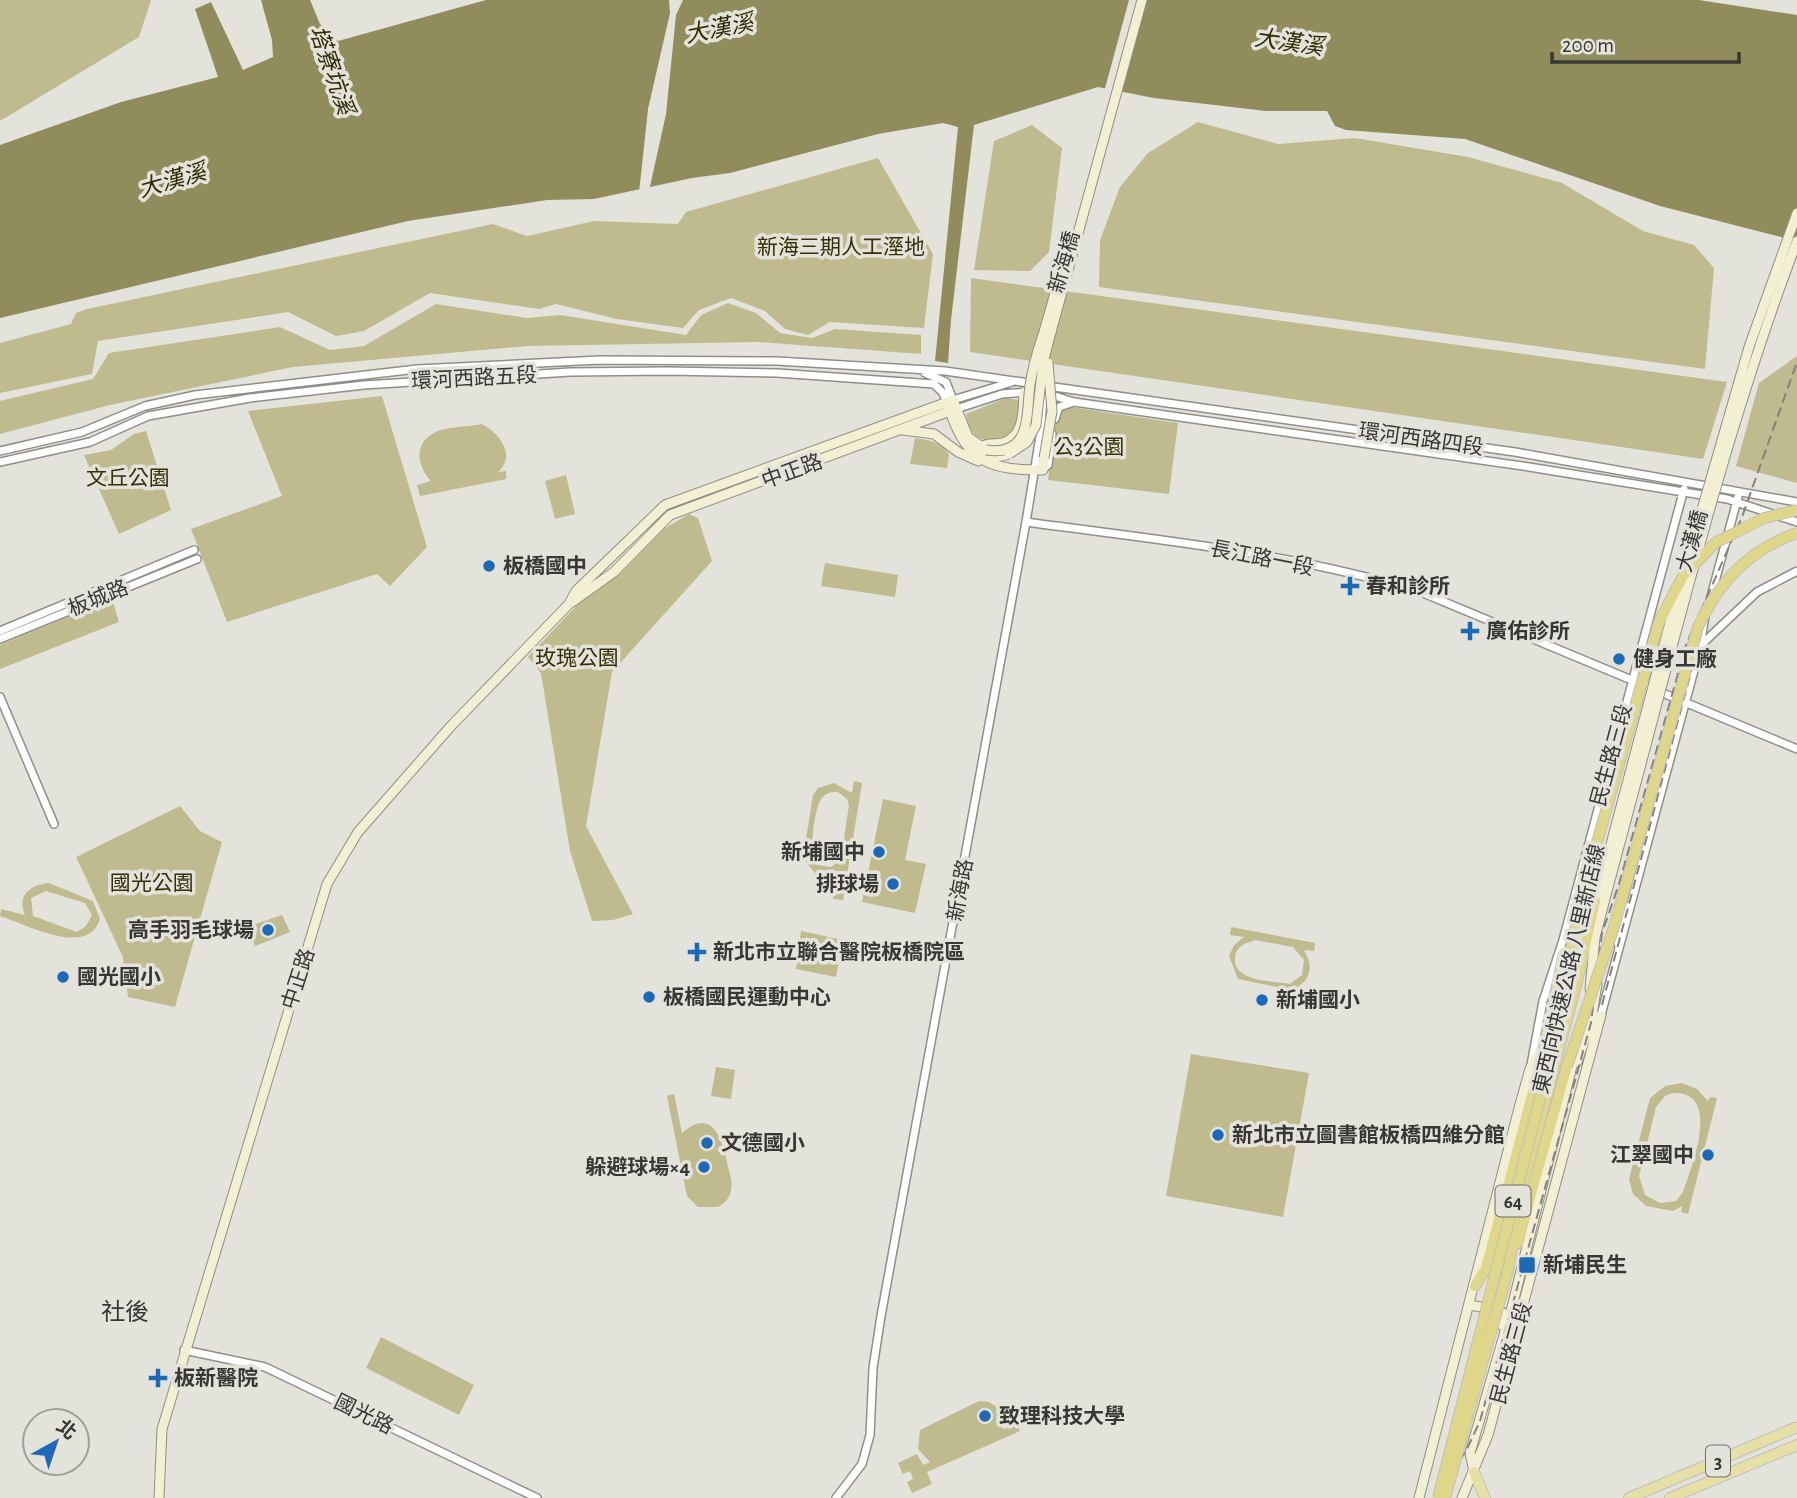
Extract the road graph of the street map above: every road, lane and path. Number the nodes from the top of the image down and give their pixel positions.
1 (1136, 0) edge
2 (1142, 0) edge
3 (1797, 213) edge
4 (1797, 241) edge
5 (1051, 332) junction
6 (921, 372) junction
7 (1013, 382) junction
8 (1043, 389) junction
9 (1024, 392) junction
10 (1074, 402) junction
11 (952, 406) junction
12 (901, 430) junction
13 (970, 447) junction
14 (983, 449) junction
15 (0, 451) edge
16 (0, 462) edge
17 (985, 463) junction
18 (1039, 470) junction
19 (1685, 482) junction
20 (1739, 491) junction
21 (1684, 492) junction
22 (1737, 501) junction
23 (1797, 502) edge
24 (1755, 506) junction
25 (1797, 512) edge
26 (1026, 522) junction
27 (1797, 522) edge
28 (1797, 533) edge
29 (194, 550) dead end
30 (197, 559) dead end
31 (1797, 571) edge
32 (569, 604) junction
33 (1705, 616) junction
34 (0, 631) edge
35 (0, 639) edge
36 (1701, 645) junction
37 (1630, 681) junction
38 (0, 696) edge
39 (1683, 702) junction
40 (1797, 749) edge
41 (54, 824) dead end
42 (1607, 875) junction
43 (1595, 901) junction
44 (1580, 903) junction
45 (1598, 924) junction
46 (1601, 1015) joint
47 (1558, 1063) junction
48 (1530, 1069) junction
49 (1546, 1170) junction
50 (1551, 1201) junction
51 (1503, 1269) junction
52 (1475, 1286) junction
53 (1469, 1306) junction
54 (184, 1350) junction
55 (1497, 1350) junction
56 (1797, 1427) edge
57 (1797, 1445) edge
58 (1474, 1472) junction
59 (159, 1498) edge
60 (537, 1498) edge
61 (836, 1498) edge
62 (1419, 1498) edge
63 (1438, 1498) edge
64 (1445, 1498) edge
65 (1462, 1498) edge
66 (1485, 1498) edge
67 (1629, 1498) edge
68 (1670, 1498) edge

1 - 14 main road, 新海橋, bridge
2 - 5 main road, 新海橋
3 - 42 main road, 大漢橋, bridge
4 - 42 main road, 大漢橋, bridge
5 - 13 main road, 新海橋, bridge
5 - 18 main road, bridge
6 - 7 street, 環河西路五段
6 - 11 street
6 - 15 street, 環河西路五段
7 - 8 street, 環河西路五段
7 - 11 street, 中正路
8 - 9 street, 中正路
8 - 10 street, 環河西路四段
8 - 18 street, 新海路
8 - 19 street, 環河西路四段
9 - 11 street, 中正路
9 - 14 main road
10 - 18 street
10 - 21 street, 環河西路四段
11 - 12 main road, 中正路
11 - 13 main road
11 - 14 main road
11 - 16 street, 環河西路五段
11 - 32 main road, 中正路
12 - 17 main road
12 - 32 main road, 中正路
13 - 17 main road
17 - 18 main road
18 - 26 street, 新海路
19 - 20 street, 環河西路四段
19 - 21 street, 民生路三段
20 - 22 street, 民生路三段
20 - 23 street, 環河西路四段
21 - 22 street, 環河西路四段
21 - 37 street, 民生路三段
22 - 24 street, 環河西路四段
22 - 33 street, 民生路三段
24 - 25 street, 環河西路四段
24 - 27 street, 環河西路四段
25 - 44 highway, 東西向快速公路 八里新店線 / 64, bridge
26 - 37 street, 長江路一段
26 - 61 street, 新海路
28 - 51 highway, 東西向快速公路 八里新店線 / 64, bridge
29 - 34 street, 板城路
30 - 35 street, 板城路
31 - 36 street
32 - 54 main road, 中正路
33 - 36 street, 民生路三段
33 - 39 street, 民生路三段
36 - 39 street, 民生路三段
37 - 39 street, 長江路一段
37 - 48 street, 民生路三段
38 - 41 street
39 - 40 street, 長江路一段
39 - 46 street, 民生路三段
42 - 43 main road, 民生路三段
42 - 45 main road, 民生路三段
43 - 47 highway
43 - 48 main road, 民生路三段
44 - 51 highway, 東西向快速公路 八里新店線 / 64, bridge
44 - 52 highway, bridge
45 - 47 highway
45 - 49 main road, 民生路三段
46 - 50 main road, 民生路三段
47 - 51 highway
48 - 52 main road, 民生路三段
49 - 50 main road
49 - 55 main road, 民生路三段
50 - 58 main road, 民生路三段
51 - 63 highway, 東西向快速公路 八里新店線 / 64, bridge
51 - 64 highway, 東西向快速公路 八里新店線 / 64, bridge
52 - 53 main road, 民生路三段
53 - 55 main road
53 - 62 main road, 民生路三段
54 - 59 main road, 中正路
54 - 60 street, 國光路
55 - 58 main road, 民生路三段
56 - 67 main road, 3
57 - 68 main road, 3
58 - 65 main road, 民生路三段
58 - 66 main road

